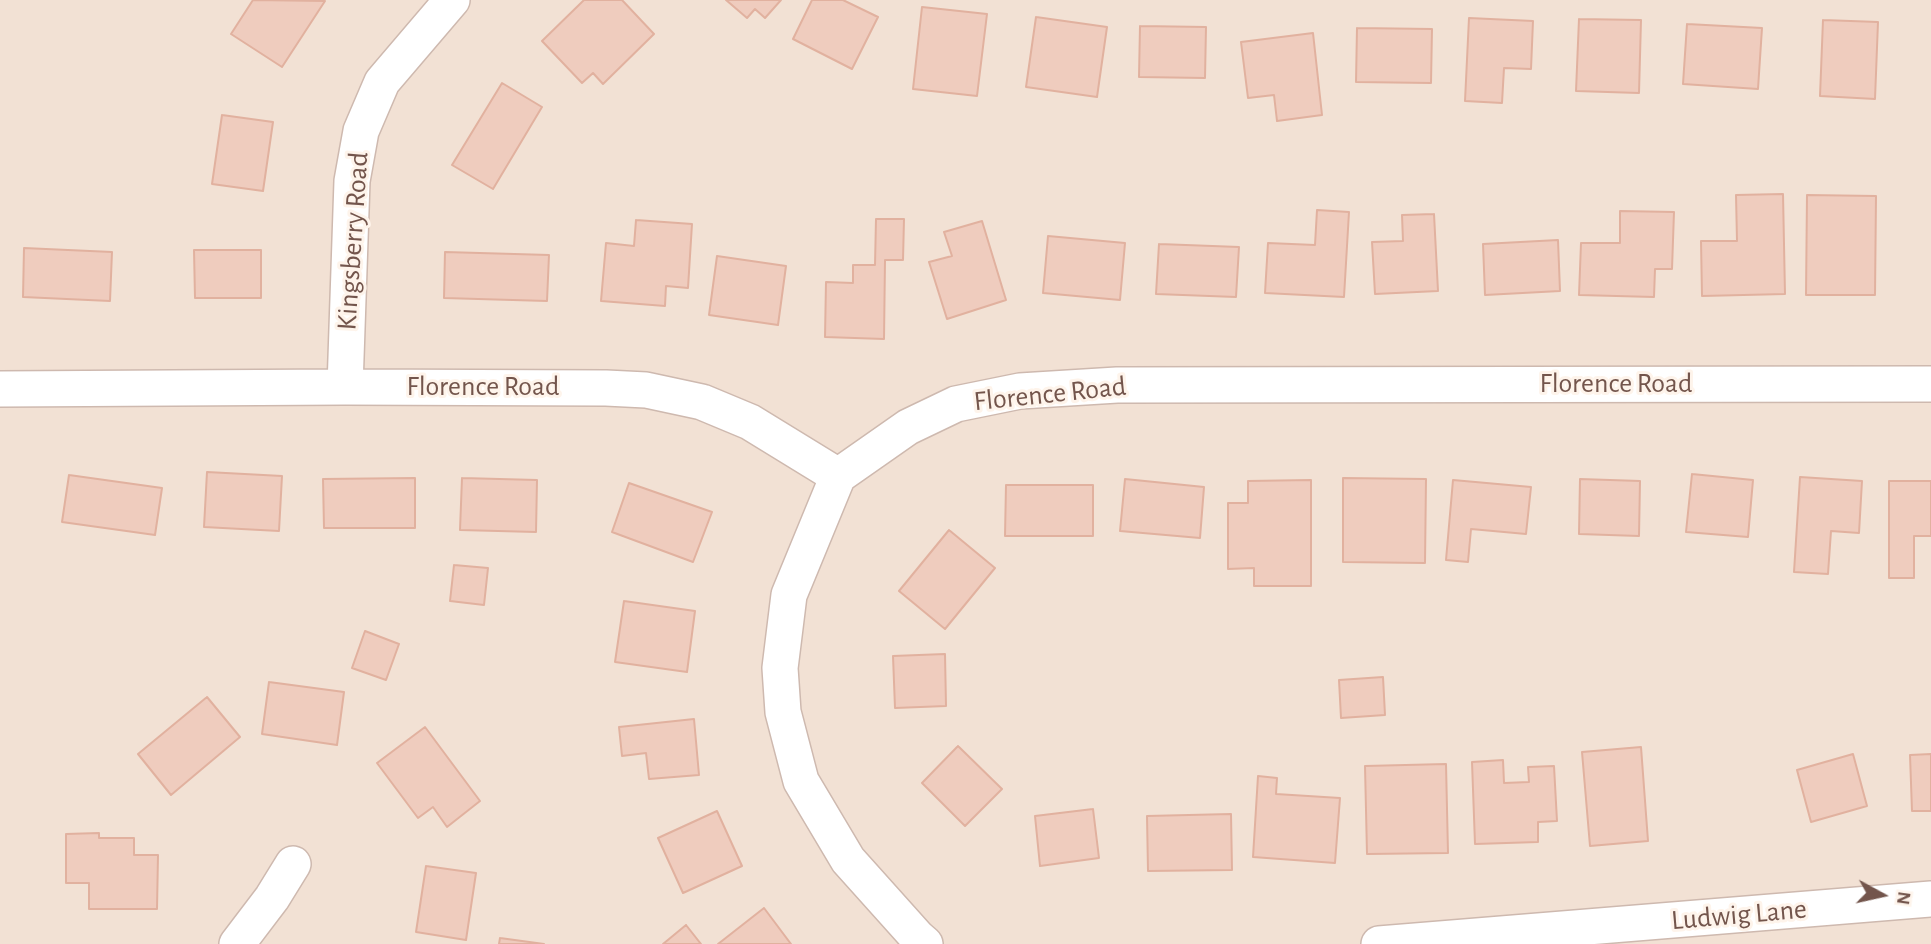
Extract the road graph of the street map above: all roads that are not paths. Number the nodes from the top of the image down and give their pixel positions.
1 (452, 0) edge
2 (1931, 384) edge
3 (345, 387) junction
4 (0, 389) edge
5 (838, 476) junction
6 (293, 864) dead end
7 (1931, 899) edge
8 (237, 944) edge
9 (925, 944) edge
10 (1379, 944) edge

1 - 3 street, Kingsberry Road
2 - 5 street, Florence Road
3 - 4 street, Florence Road
3 - 5 street, Florence Road
5 - 9 street
6 - 8 street
7 - 10 street, Ludwig Lane

